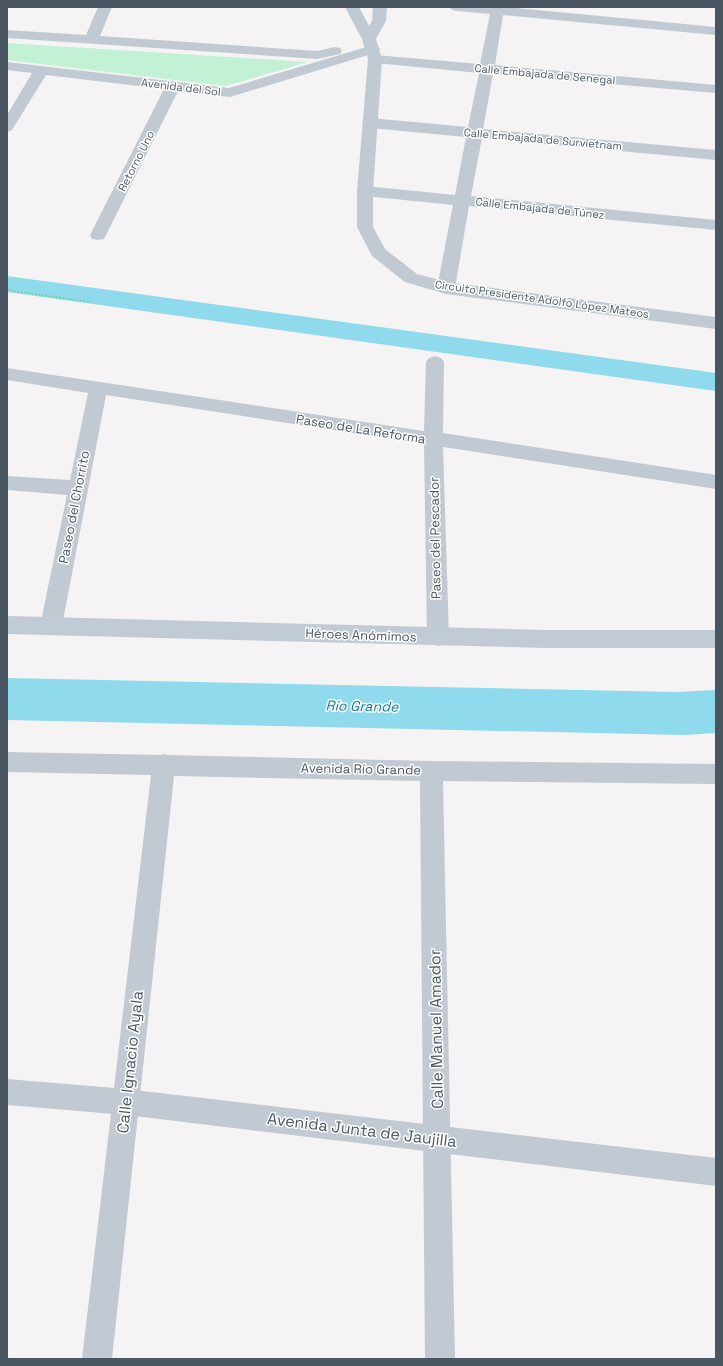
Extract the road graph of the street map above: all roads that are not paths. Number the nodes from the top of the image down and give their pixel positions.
1 (105, 7) edge
2 (352, 7) edge
3 (380, 7) edge
4 (457, 7) edge
5 (498, 9) edge
6 (716, 31) edge
7 (7, 34) edge
8 (91, 40) junction
9 (372, 47) junction
10 (7, 66) edge
11 (487, 69) junction
12 (42, 70) junction
13 (173, 86) junction
14 (716, 89) edge
15 (370, 122) junction
16 (7, 127) edge
17 (475, 132) junction
18 (716, 155) edge
19 (365, 191) junction
20 (462, 200) junction
21 (716, 225) edge
22 (98, 235) dead end
23 (446, 288) junction
24 (716, 323) edge
25 (435, 362) dead end
26 (7, 374) edge
27 (98, 388) junction
28 (433, 440) junction
29 (7, 482) edge
30 (716, 482) edge
31 (78, 488) junction
32 (7, 625) edge
33 (51, 626) junction
34 (438, 637) junction
35 (716, 639) edge
36 (7, 762) edge
37 (164, 764) junction
38 (431, 771) junction
39 (716, 774) edge
40 (7, 1092) edge
41 (126, 1102) junction
42 (438, 1140) junction
43 (716, 1172) edge
44 (97, 1359) edge
45 (440, 1359) edge

1 - 8 street
2 - 9 street
3 - 9 street, Circuito Presidente Adolfo López Mateos
4 - 5 street
5 - 6 street
5 - 11 street
7 - 8 street
8 - 9 street
9 - 11 street, Calle Embajada de Senegal
9 - 13 street, Avenida del Sol
9 - 15 street, Circuito Presidente Adolfo López Mateos
10 - 12 street, Avenida del Sol
11 - 14 street, Calle Embajada de Senegal
11 - 17 street
12 - 13 street, Avenida del Sol
12 - 16 street
13 - 22 street, Retorno Uno
15 - 17 street, Calle Embajada de Survietnam
15 - 19 street, Circuito Presidente Adolfo López Mateos
17 - 18 street, Calle Embajada de Survietnam
17 - 20 street
19 - 20 street, Calle Embajada de Túnez
19 - 23 street, Circuito Presidente Adolfo López Mateos
20 - 21 street, Calle Embajada de Túnez
20 - 23 street
23 - 24 street, Circuito Presidente Adolfo López Mateos
25 - 28 street, Paseo del Pescador
26 - 27 street, Paseo de La Reforma
27 - 28 street, Paseo de La Reforma
27 - 31 street, Paseo del Chorrito
28 - 30 street, Paseo de La Reforma
28 - 34 street, Paseo del Pescador
29 - 31 street
31 - 33 street, Paseo del Chorrito
32 - 33 main road, Héroes Anómimos
33 - 34 main road, Héroes Anómimos
34 - 35 main road, Héroes Anómimos
36 - 37 street, Avenida Río Grande
37 - 38 street, Avenida Río Grande
37 - 41 street, Calle Ignacio Ayala
38 - 39 street, Avenida Río Grande
38 - 42 street, Calle Manuel Amador
40 - 41 street, Avenida Junta de Jaujilla
41 - 42 street, Avenida Junta de Jaujilla
41 - 44 street, Calle Ignacio Ayala
42 - 43 street, Avenida Junta de Jaujilla
42 - 45 street, Calle Manuel Amador

